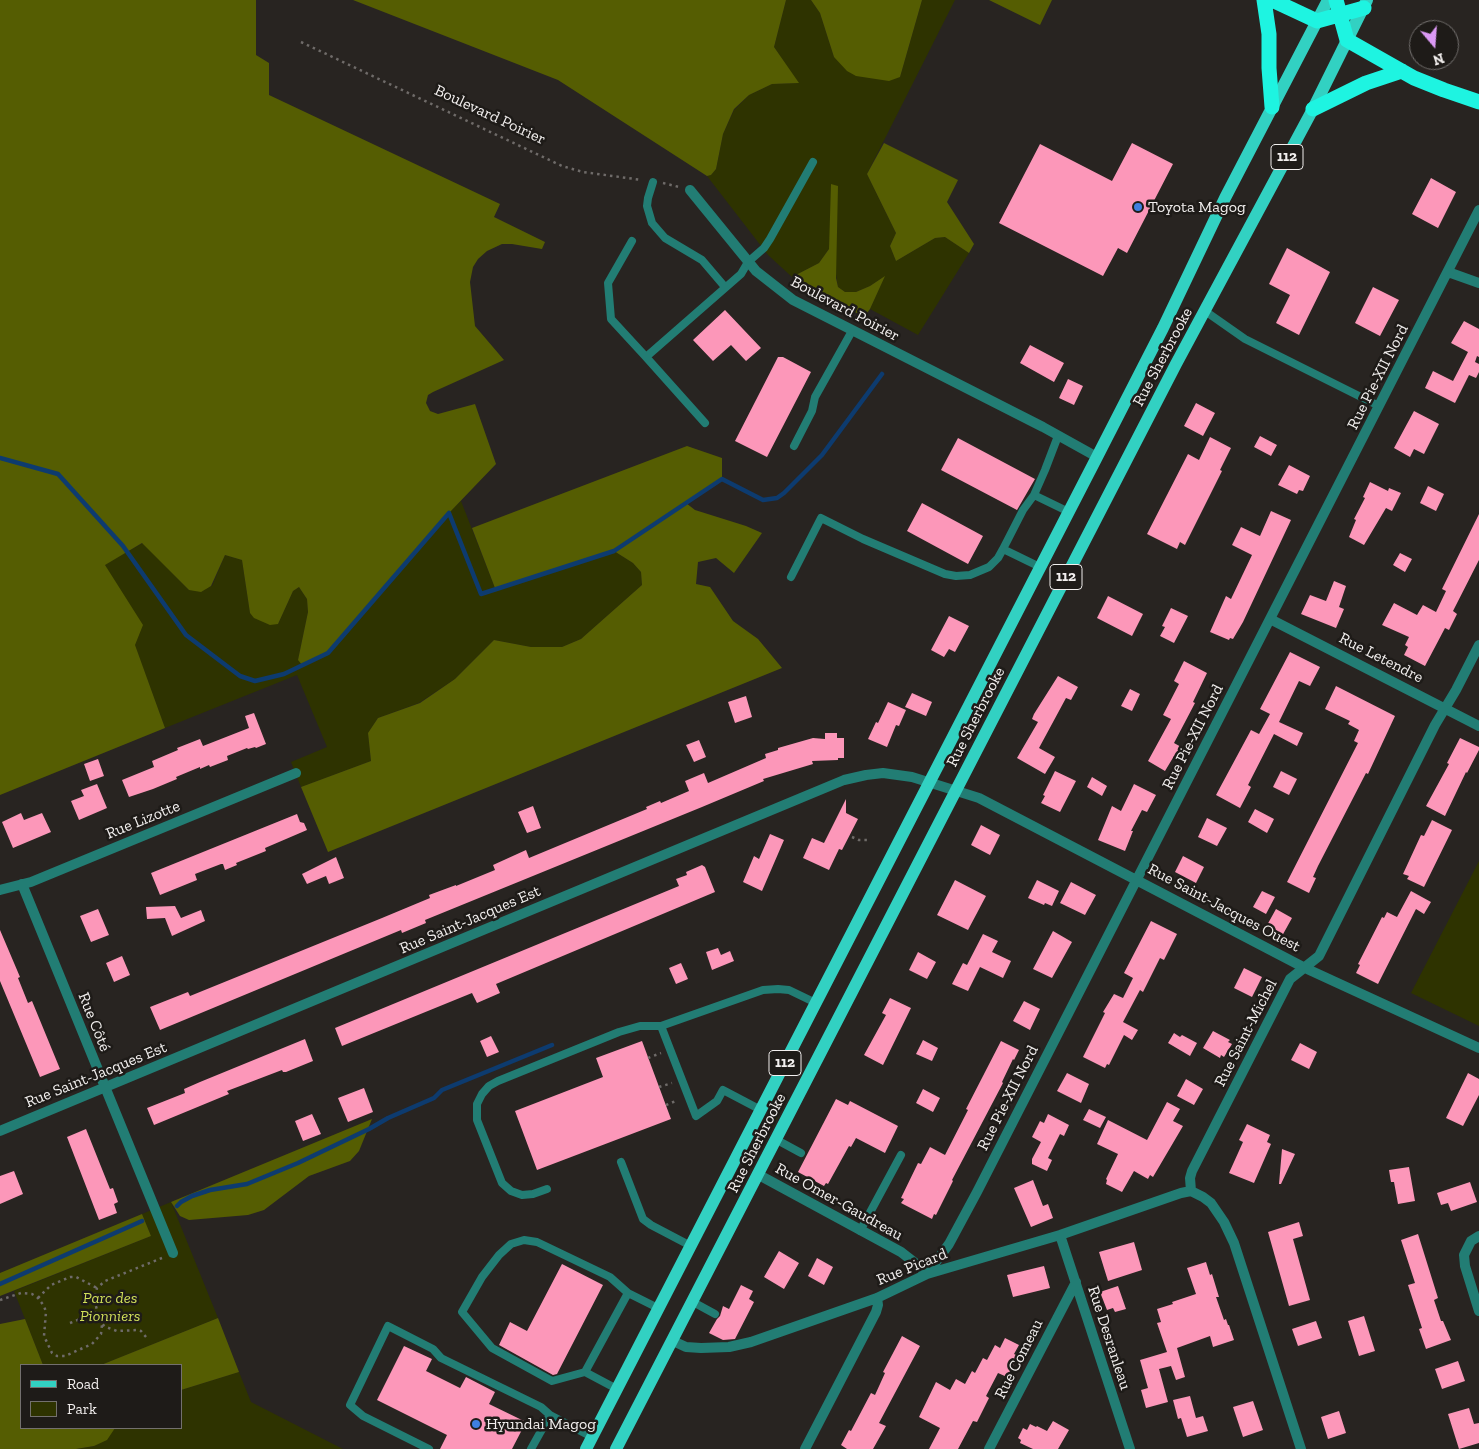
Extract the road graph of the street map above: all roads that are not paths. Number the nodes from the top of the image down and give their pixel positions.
1 (1264, 0) edge
2 (1272, 0) edge
3 (1328, 0) edge
4 (1366, 4) edge
5 (1338, 7) edge
6 (1317, 21) junction
7 (1347, 40) junction
8 (1402, 71) junction
9 (1479, 102) edge
10 (1272, 107) junction
11 (1313, 109) junction
12 (813, 162) dead end
13 (653, 182) road end
14 (690, 190) road end
15 (1479, 210) edge
16 (632, 241) dead end
17 (748, 262) junction
18 (1448, 272) junction
19 (1479, 283) edge
20 (725, 287) junction
21 (1205, 311) junction
22 (852, 331) junction
23 (646, 357) junction
24 (1379, 406) junction
25 (705, 423) dead end
26 (1058, 436) junction
27 (794, 446) dead end
28 (1097, 457) junction
29 (1034, 495) junction
30 (1069, 512) junction
31 (1003, 549) junction
32 (1040, 567) junction
33 (791, 577) dead end
34 (1270, 619) junction
35 (1479, 645) edge
36 (1446, 708) junction
37 (1479, 726) edge
38 (296, 773) dead end
39 (930, 783) junction
40 (956, 791) junction
41 (1137, 880) junction
42 (22, 884) junction
43 (0, 890) edge
44 (1305, 968) junction
45 (816, 1003) junction
46 (661, 1026) junction
47 (1479, 1048) edge
48 (104, 1088) junction
49 (761, 1110) junction
50 (0, 1130) edge
51 (777, 1140) junction
52 (801, 1152) dead end
53 (901, 1155) dead end
54 (621, 1162) dead end
55 (759, 1175) junction
56 (547, 1189) dead end
57 (1190, 1191) junction
58 (860, 1231) junction
59 (1060, 1235) junction
60 (1479, 1236) edge
61 (691, 1246) junction
62 (173, 1253) road end
63 (927, 1274) junction
64 (1076, 1282) junction
65 (628, 1293) junction
66 (877, 1298) junction
67 (693, 1302) junction
68 (658, 1308) junction
69 (1479, 1311) edge
70 (715, 1314) dead end
71 (673, 1341) junction
72 (585, 1372) junction
73 (617, 1388) junction
74 (550, 1415) junction
75 (592, 1437) junction
76 (428, 1449) edge
77 (531, 1449) edge
78 (586, 1449) edge
79 (616, 1449) edge
80 (805, 1449) edge
81 (989, 1449) edge
82 (1130, 1449) edge
83 (1301, 1449) edge

1 - 10 highway
2 - 6 highway
3 - 6 main road, Rue Sherbrooke / 112
4 - 5 highway
4 - 7 main road, Rue Sherbrooke / 112
5 - 6 highway
5 - 7 highway
6 - 10 main road, Rue Sherbrooke / 112
7 - 8 highway
7 - 11 main road, Rue Sherbrooke / 112
8 - 9 highway
8 - 11 highway
10 - 28 main road, Rue Sherbrooke / 112
11 - 21 main road, Rue Sherbrooke / 112
12 - 17 lane
13 - 20 lane
14 - 17 street, Boulevard Poirier
15 - 18 street, Rue Pie-XII Nord
16 - 23 lane
17 - 20 lane
17 - 22 street, Boulevard Poirier
18 - 19 street
18 - 24 street, Rue Pie-XII Nord
20 - 23 lane
21 - 24 lane
21 - 40 main road, Rue Sherbrooke / 112
22 - 26 street, Boulevard Poirier
22 - 27 lane
23 - 25 lane
24 - 34 street, Rue Pie-XII Nord
26 - 28 street, Boulevard Poirier
26 - 29 lane
28 - 30 main road, Rue Sherbrooke / 112
29 - 30 lane
29 - 31 lane
30 - 32 main road, Rue Sherbrooke / 112
31 - 32 lane
31 - 33 lane
32 - 39 main road, Rue Sherbrooke / 112
34 - 36 street, Rue Letendre
34 - 41 street, Rue Pie-XII Nord
35 - 36 street, Rue Saint-Michel
36 - 37 street, Rue Letendre
36 - 44 street, Rue Saint-Michel
38 - 42 street, Rue Lizotte
39 - 40 street, Rue Saint-Jacques Est
39 - 45 main road, Rue Sherbrooke / 112
39 - 48 street, Rue Saint-Jacques Est
40 - 41 street, Rue Saint-Jacques Ouest
40 - 51 main road, Rue Sherbrooke / 112
41 - 44 street, Rue Saint-Jacques Ouest
41 - 63 street, Rue Pie-XII Nord
42 - 43 street, Rue Lizotte
42 - 48 street, Rue Côté
44 - 47 street, Rue Saint-Jacques Ouest
44 - 57 street, Rue Saint-Michel
45 - 46 lane
45 - 49 main road, Rue Sherbrooke / 112
46 - 49 lane
46 - 56 lane
48 - 50 street, Rue Saint-Jacques Est
48 - 62 street, Rue Côté
49 - 61 main road, Rue Sherbrooke / 112
51 - 52 lane
51 - 55 main road, Rue Sherbrooke / 112
53 - 58 lane
54 - 61 lane
55 - 58 street, Rue Omer-Gaudreau
55 - 67 main road, Rue Sherbrooke / 112
57 - 59 street, Rue Picard
57 - 83 street
58 - 63 street, Rue Omer-Gaudreau
59 - 63 street, Rue Picard
59 - 64 street, Rue Desranleau
60 - 69 street
61 - 68 main road, Rue Sherbrooke / 112
63 - 66 street, Rue Picard
64 - 81 street, Rue Comeau
64 - 82 street, Rue Desranleau
65 - 68 lane
65 - 72 lane
65 - 72 lane
66 - 71 street, Rue Picard
66 - 80 street
67 - 70 lane
67 - 71 main road, Rue Sherbrooke / 112
68 - 73 main road, Rue Sherbrooke / 112
71 - 79 main road, Rue Sherbrooke / 112
72 - 73 lane
73 - 75 main road, Rue Sherbrooke / 112
74 - 75 lane
74 - 76 lane
74 - 77 lane
75 - 78 main road, Rue Sherbrooke / 112

